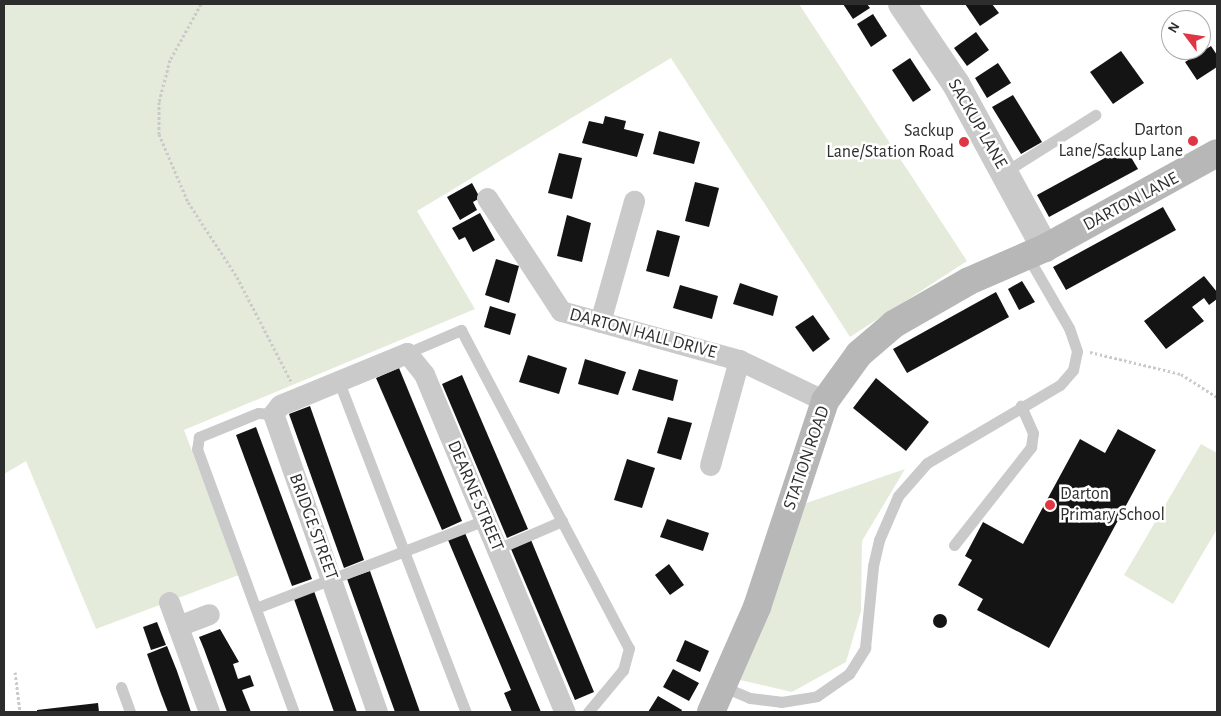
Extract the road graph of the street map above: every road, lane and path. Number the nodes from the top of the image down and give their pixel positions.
1 (201, 4) edge
2 (902, 4) edge
3 (1095, 114) dead end
4 (1217, 153) edge
5 (1005, 172) junction
6 (487, 198) dead end
7 (634, 201) dead end
8 (1036, 252) junction
9 (600, 322) junction
10 (1077, 351) junction
11 (408, 353) junction
12 (739, 360) junction
13 (339, 382) junction
14 (298, 398) junction
15 (1217, 398) edge
16 (825, 401) junction
17 (1021, 406) junction
18 (273, 414) junction
19 (710, 465) dead end
20 (485, 520) junction
21 (562, 521) junction
22 (954, 545) dead end
23 (497, 549) junction
24 (406, 552) junction
25 (333, 581) junction
26 (169, 602) dead end
27 (256, 608) junction
28 (209, 614) dead end
29 (178, 626) junction
30 (14, 672) dead end
31 (121, 687) dead end
32 (724, 687) junction
33 (20, 712) edge
34 (130, 712) edge
35 (209, 712) edge
36 (294, 712) edge
37 (377, 712) edge
38 (466, 712) edge
39 (565, 712) edge
40 (588, 712) edge
41 (711, 712) edge

1 - 14 path
2 - 5 street, SACKUP LANE
3 - 5 lane
4 - 8 main road, DARTON LANE
5 - 8 street, SACKUP LANE
6 - 9 street, DARTON HALL DRIVE
7 - 9 street
8 - 10 lane
8 - 16 main road, STATION ROAD
9 - 12 street, DARTON HALL DRIVE
10 - 15 path
10 - 17 lane
11 - 13 street
11 - 20 street, DEARNE STREET
11 - 21 lane
12 - 16 street, DARTON HALL DRIVE
12 - 19 street, DARTON HALL DRIVE
13 - 14 street
13 - 24 lane
14 - 18 street
16 - 32 main road, STATION ROAD
17 - 22 lane
17 - 32 lane
18 - 25 street, BRIDGE STREET
18 - 27 lane
20 - 23 street, DEARNE STREET
20 - 24 lane
21 - 23 lane
21 - 40 lane
23 - 39 street, DEARNE STREET
24 - 25 lane
24 - 38 lane
25 - 27 lane
25 - 37 street, BRIDGE STREET
26 - 29 street
27 - 36 lane
28 - 29 street
29 - 35 street
30 - 33 path
31 - 34 lane
32 - 41 main road, STATION ROAD

